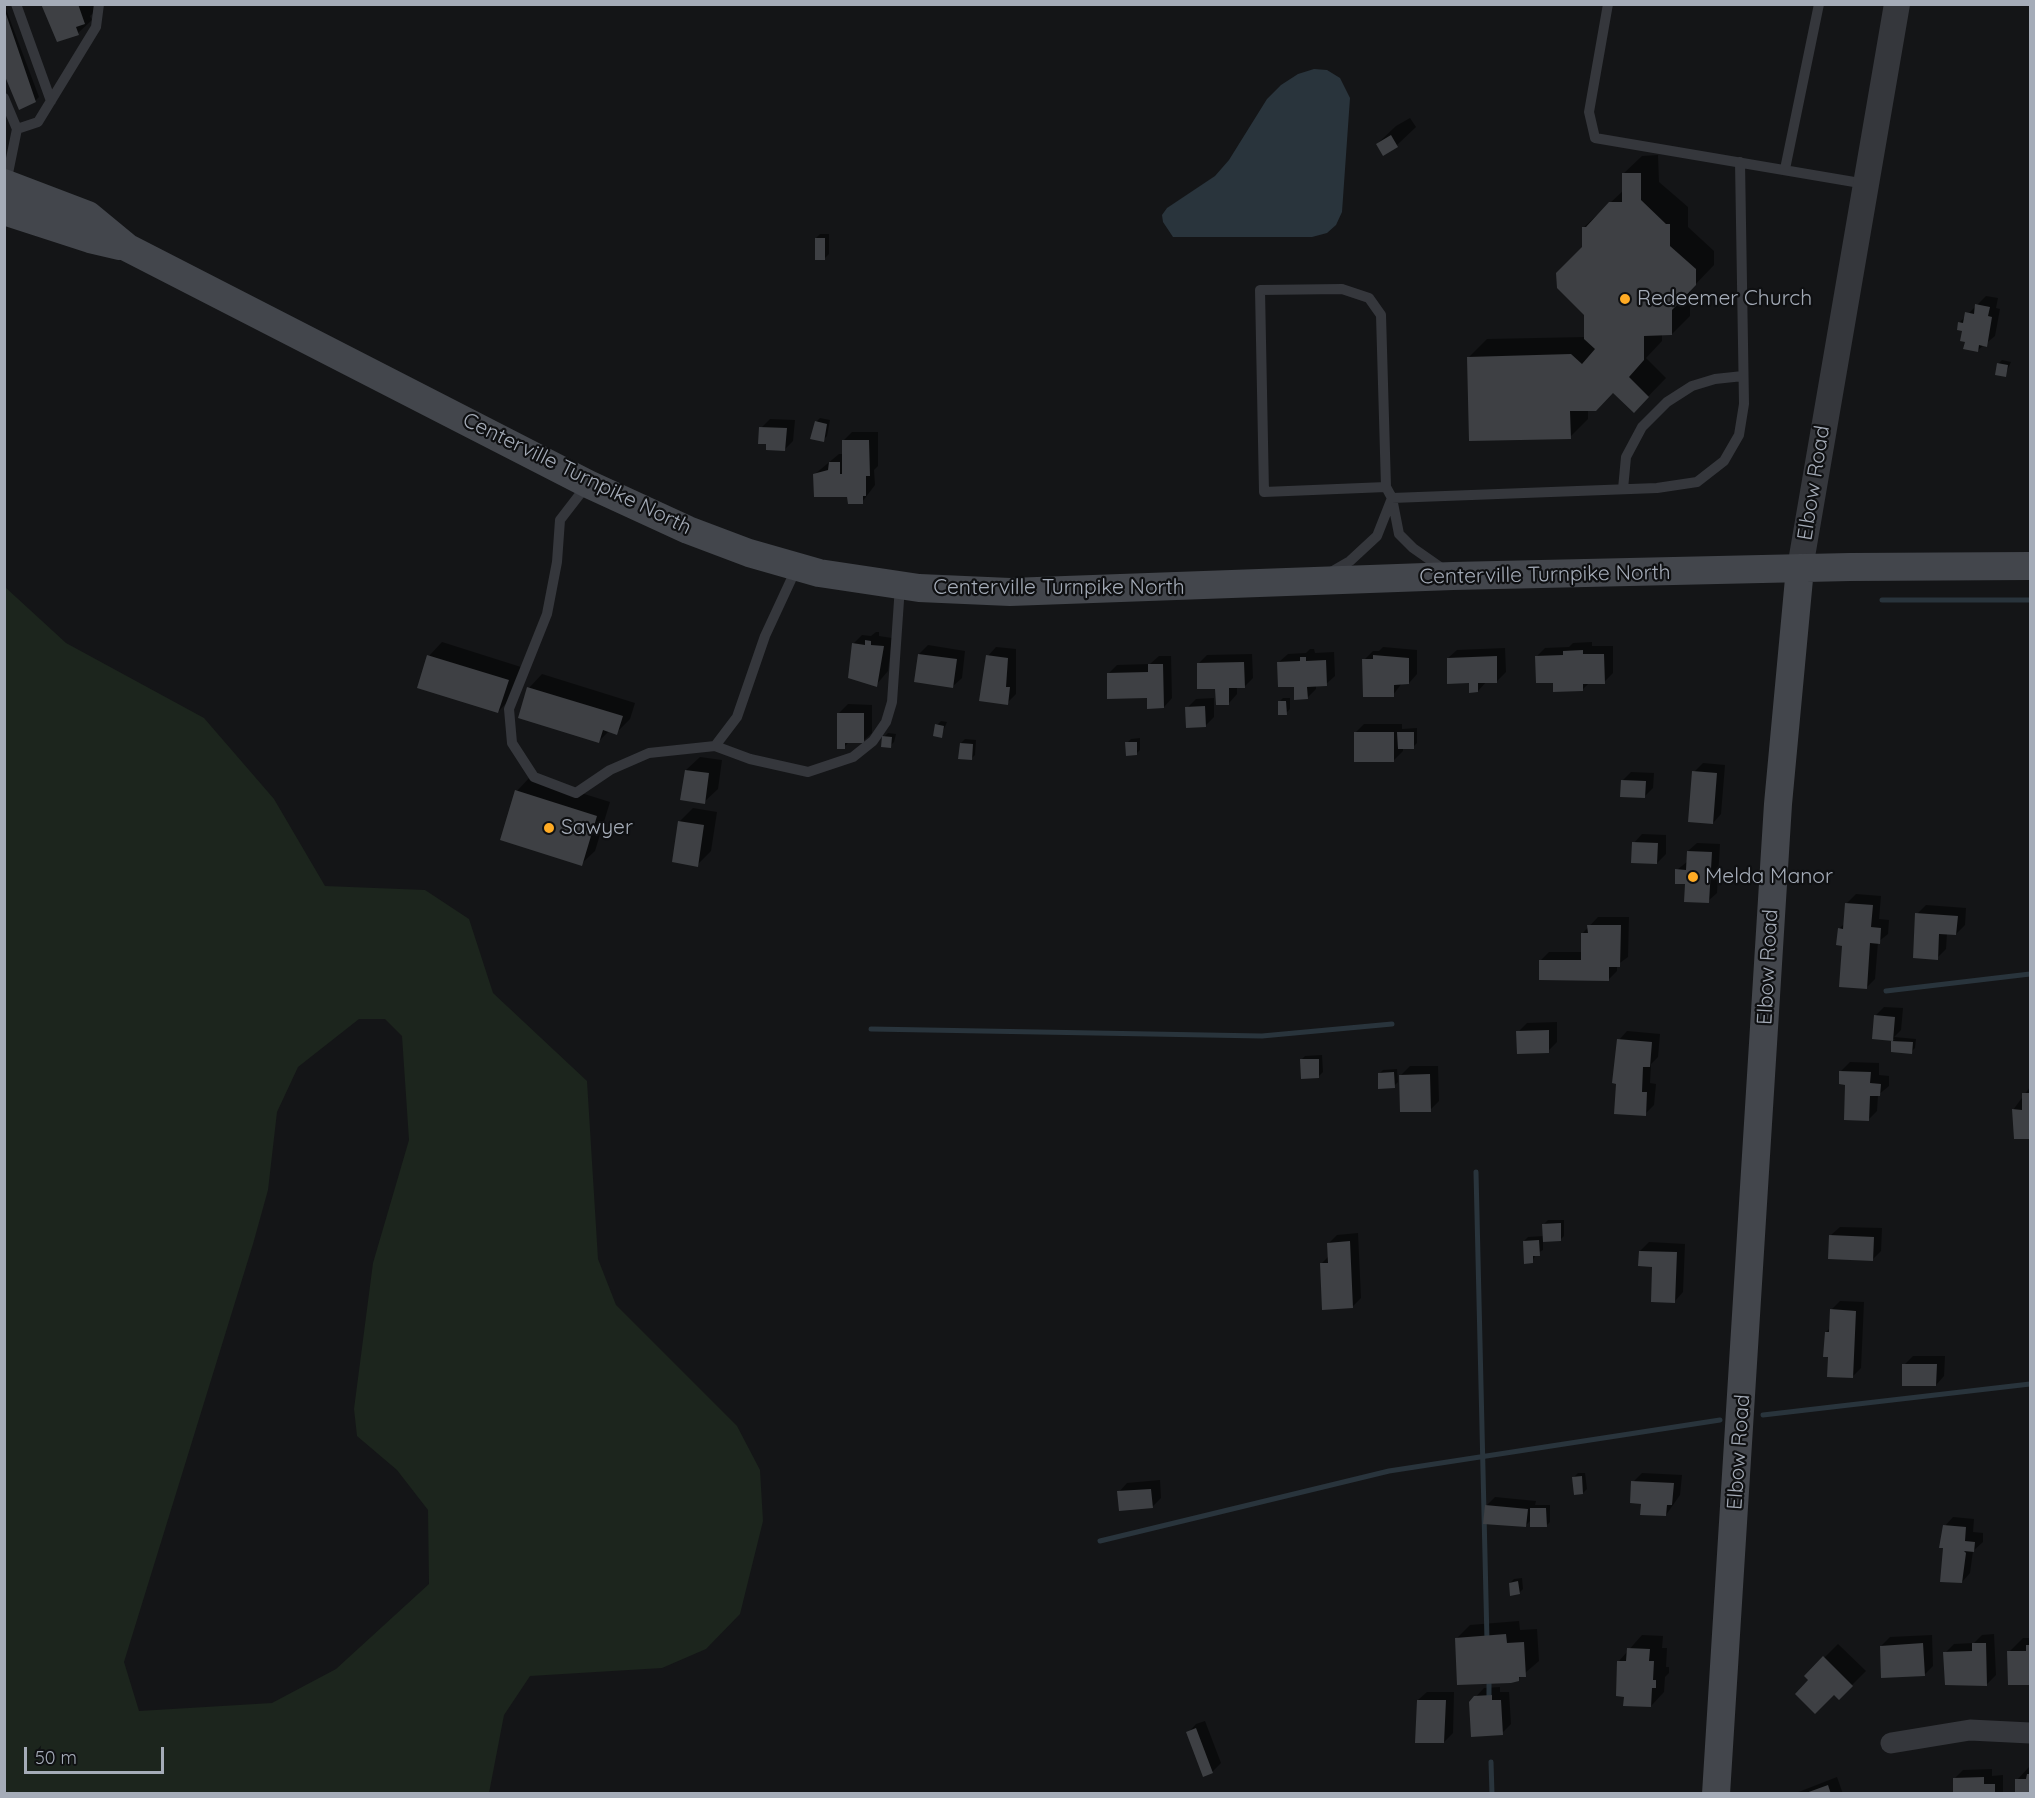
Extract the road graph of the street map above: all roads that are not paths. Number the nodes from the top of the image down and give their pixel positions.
1 (16, 4) edge
2 (99, 4) edge
3 (1608, 4) edge
4 (1819, 4) edge
5 (1897, 4) edge
6 (4, 98) edge
7 (51, 100) junction
8 (17, 129) junction
9 (1740, 162) junction
10 (1785, 169) junction
11 (1866, 184) junction
12 (5, 193) edge
13 (1743, 376) junction
14 (588, 483) junction
15 (1386, 488) junction
16 (1623, 489) junction
17 (1392, 498) junction
18 (797, 566) junction
19 (2031, 566) edge
20 (1800, 568) junction
21 (1453, 576) junction
22 (1318, 582) junction
23 (900, 586) junction
24 (715, 746) junction
25 (2031, 1732) edge
26 (1891, 1743) dead end
27 (1716, 1794) edge

1 - 7 lane
2 - 7 lane
3 - 9 lane
4 - 10 lane
5 - 11 street, Elbow Road
6 - 8 lane
7 - 8 lane
8 - 12 lane
9 - 10 lane
9 - 13 lane
10 - 11 lane
11 - 20 street, Elbow Road
12 - 14 main road, Centerville Turnpike North
13 - 16 lane
13 - 16 lane
14 - 18 main road, Centerville Turnpike North
14 - 24 lane
15 - 15 lane
15 - 17 lane
16 - 17 lane
17 - 21 lane
17 - 22 lane
18 - 23 main road, Centerville Turnpike North
18 - 24 lane
19 - 20 main road, Centerville Turnpike North
20 - 21 main road, Centerville Turnpike North
20 - 27 main road, Elbow Road
21 - 22 main road, Centerville Turnpike North
22 - 23 main road, Centerville Turnpike North
23 - 24 lane
25 - 26 street

